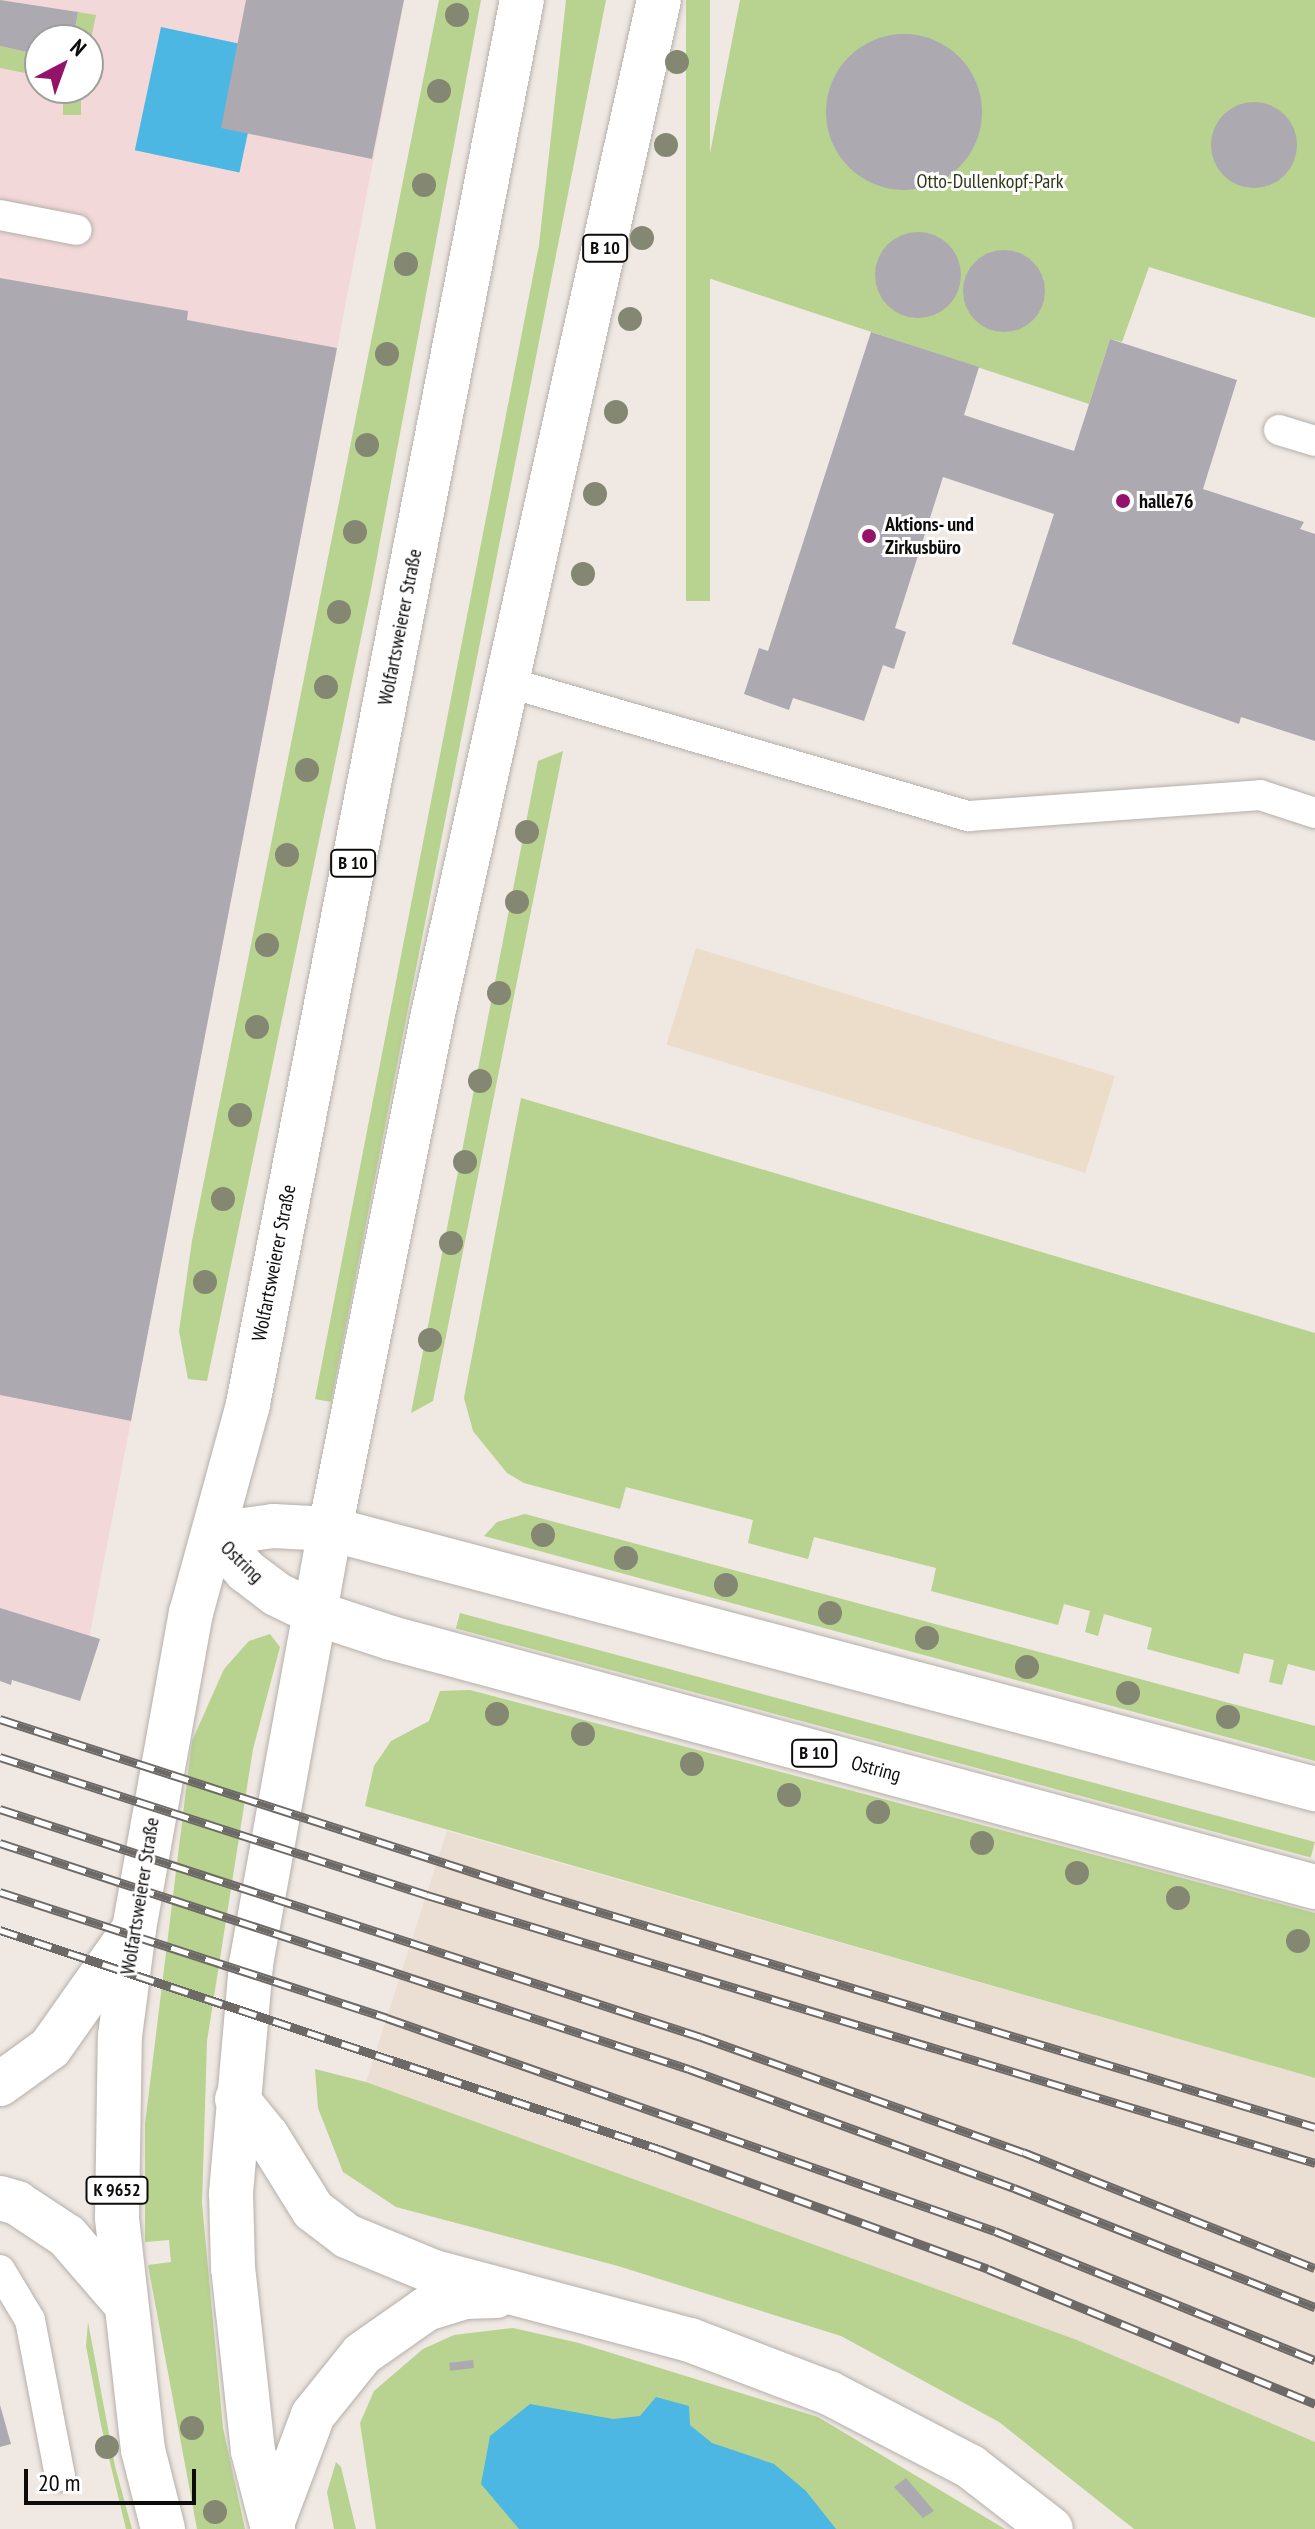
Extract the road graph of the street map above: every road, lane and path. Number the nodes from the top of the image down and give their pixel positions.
1 (522, 0) edge
2 (659, 0) edge
3 (0, 215) edge
4 (77, 230) dead end
5 (1279, 430) dead end
6 (1315, 441) edge
7 (503, 681) junction
8 (1315, 813) edge
9 (330, 1529) junction
10 (214, 1534) junction
11 (315, 1613) junction
12 (1315, 1789) edge
13 (1315, 1887) edge
14 (134, 1929) junction
15 (0, 2084) edge
16 (237, 2099) junction
17 (0, 2198) edge
18 (0, 2270) edge
19 (544, 2300) junction
20 (124, 2302) junction
21 (60, 2476) dead end
22 (273, 2526) edge
23 (163, 2529) edge
24 (1051, 2529) edge

1 - 10 main road, Wolfartsweierer Straße / B 10
2 - 7 main road, B 10
3 - 4 lane
5 - 6 lane
7 - 8 lane
7 - 9 main road, B 10
9 - 10 main road, Ostring
9 - 11 main road
9 - 12 main road, Ostring
10 - 11 main road, Ostring / B 10
10 - 14 main road, Wolfartsweierer Straße / K 9652
11 - 13 main road, Ostring / B 10
11 - 16 main road
14 - 15 main road
14 - 20 main road, Wolfartsweierer Straße / K 9652
16 - 19 main road
16 - 22 main road
17 - 20 main road
18 - 21 lane
19 - 22 main road
19 - 24 main road
20 - 23 main road, Wolfartsweierer Straße / K 9652

